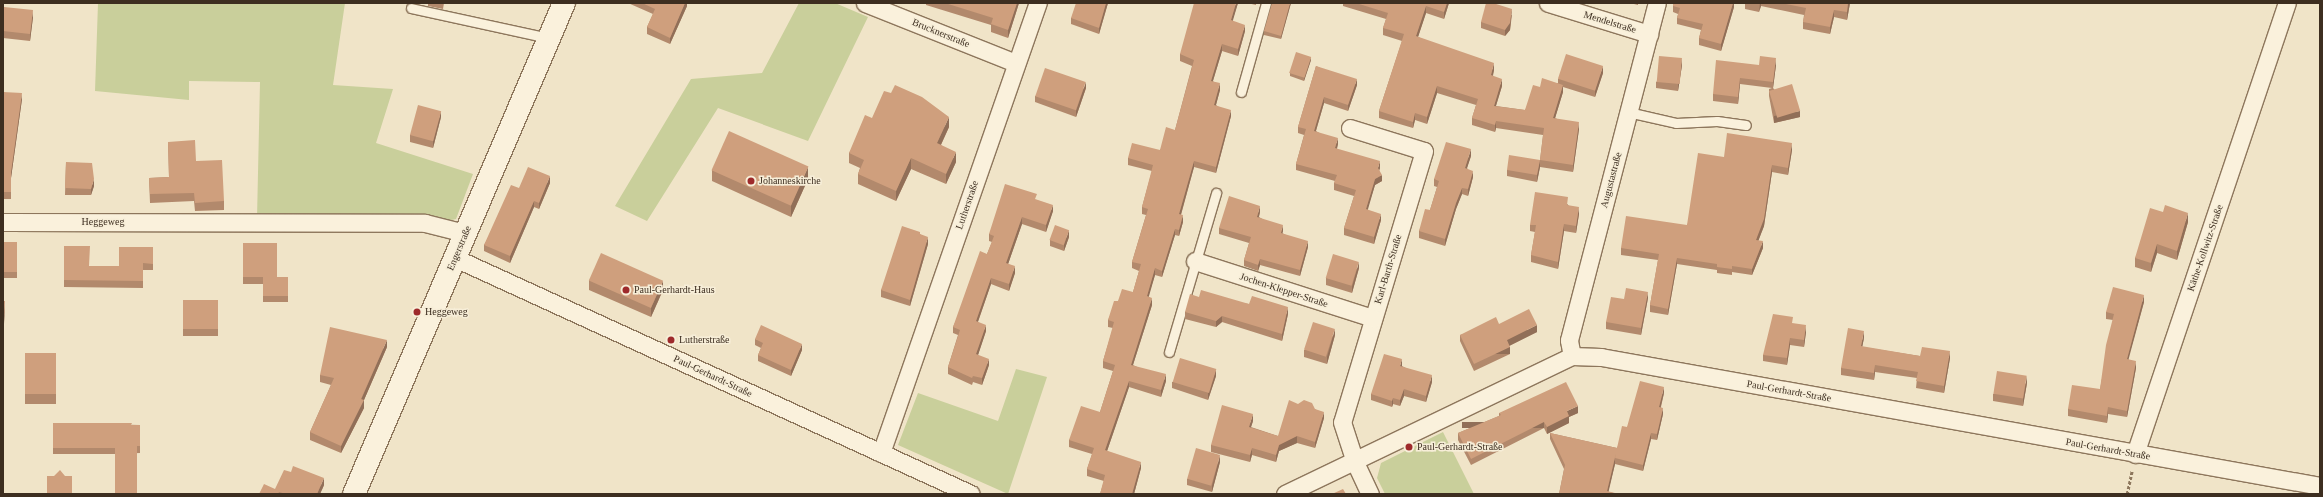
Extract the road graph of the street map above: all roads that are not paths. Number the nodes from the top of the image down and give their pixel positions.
1 (564, 3) edge
2 (865, 3) edge
3 (1038, 3) edge
4 (1266, 3) edge
5 (1548, 3) edge
6 (1657, 3) edge
7 (2288, 3) edge
8 (410, 8) dead end
9 (1649, 34) junction
10 (549, 38) junction
11 (1016, 63) junction
12 (1241, 92) dead end
13 (1628, 112) junction
14 (1746, 126) dead end
15 (1350, 128) dead end
16 (1216, 193) dead end
17 (3, 222) edge
18 (465, 233) junction
19 (455, 258) junction
20 (1195, 261) junction
21 (1373, 318) junction
22 (1169, 352) dead end
23 (1572, 356) junction
24 (881, 453) junction
25 (2135, 454) junction
26 (1354, 460) junction
27 (2320, 486) edge
28 (354, 494) edge
29 (971, 494) edge
30 (1285, 494) edge
31 (1370, 494) edge

1 - 10 main road, Engerstraße
2 - 11 street, Brucknerstraße
3 - 11 street, Lutherstraße
4 - 12 lane
5 - 9 street, Mendelstraße
6 - 9 street, Augustastraße
7 - 25 street, Käthe-Kollwitz-Straße
8 - 10 lane
9 - 13 street, Augustastraße
10 - 18 main road, Engerstraße
11 - 24 street, Lutherstraße
13 - 14 lane
13 - 23 street, Augustastraße
15 - 21 street, Karl-Barth-Straße
16 - 20 lane
17 - 18 street, Heggeweg
18 - 19 main road, Engerstraße
19 - 24 street, Paul-Gerhardt-Straße
19 - 28 main road, Engerstraße
20 - 21 street, Jochen-Klepper-Straße
20 - 22 lane
21 - 26 street, Karl-Barth-Straße
23 - 25 street, Paul-Gerhardt-Straße
23 - 26 street, Paul-Gerhardt-Straße
24 - 29 street, Paul-Gerhardt-Straße
25 - 27 street, Paul-Gerhardt-Straße
26 - 30 street, Paul-Gerhardt-Straße
26 - 31 street, Karl-Barth-Straße

